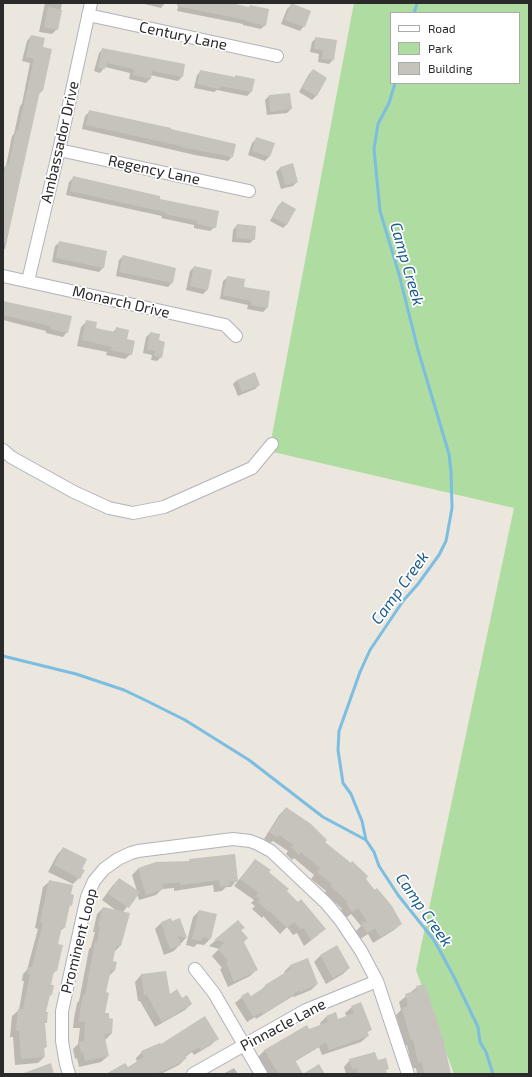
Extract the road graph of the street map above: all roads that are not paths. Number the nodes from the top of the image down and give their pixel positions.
1 (91, 3) edge
2 (88, 15) junction
3 (277, 56) dead end
4 (59, 150) junction
5 (249, 191) dead end
6 (3, 276) edge
7 (28, 281) junction
8 (236, 336) dead end
9 (272, 444) dead end
10 (3, 450) edge
11 (196, 969) dead end
12 (377, 981) junction
13 (244, 1045) junction
14 (69, 1074) edge
15 (193, 1074) edge
16 (261, 1074) edge
17 (408, 1074) edge

1 - 2 street, Ambassador Drive
2 - 3 street, Century Lane
2 - 4 street, Ambassador Drive
4 - 5 street, Regency Lane
4 - 7 street, Ambassador Drive
6 - 7 street, Monarch Drive
7 - 8 street, Monarch Drive
9 - 10 street
11 - 13 street
12 - 13 street, Pinnacle Lane
12 - 14 street, Prominent Loop
12 - 17 street, Prominent Loop
13 - 15 street, Pinnacle Lane
13 - 16 street

